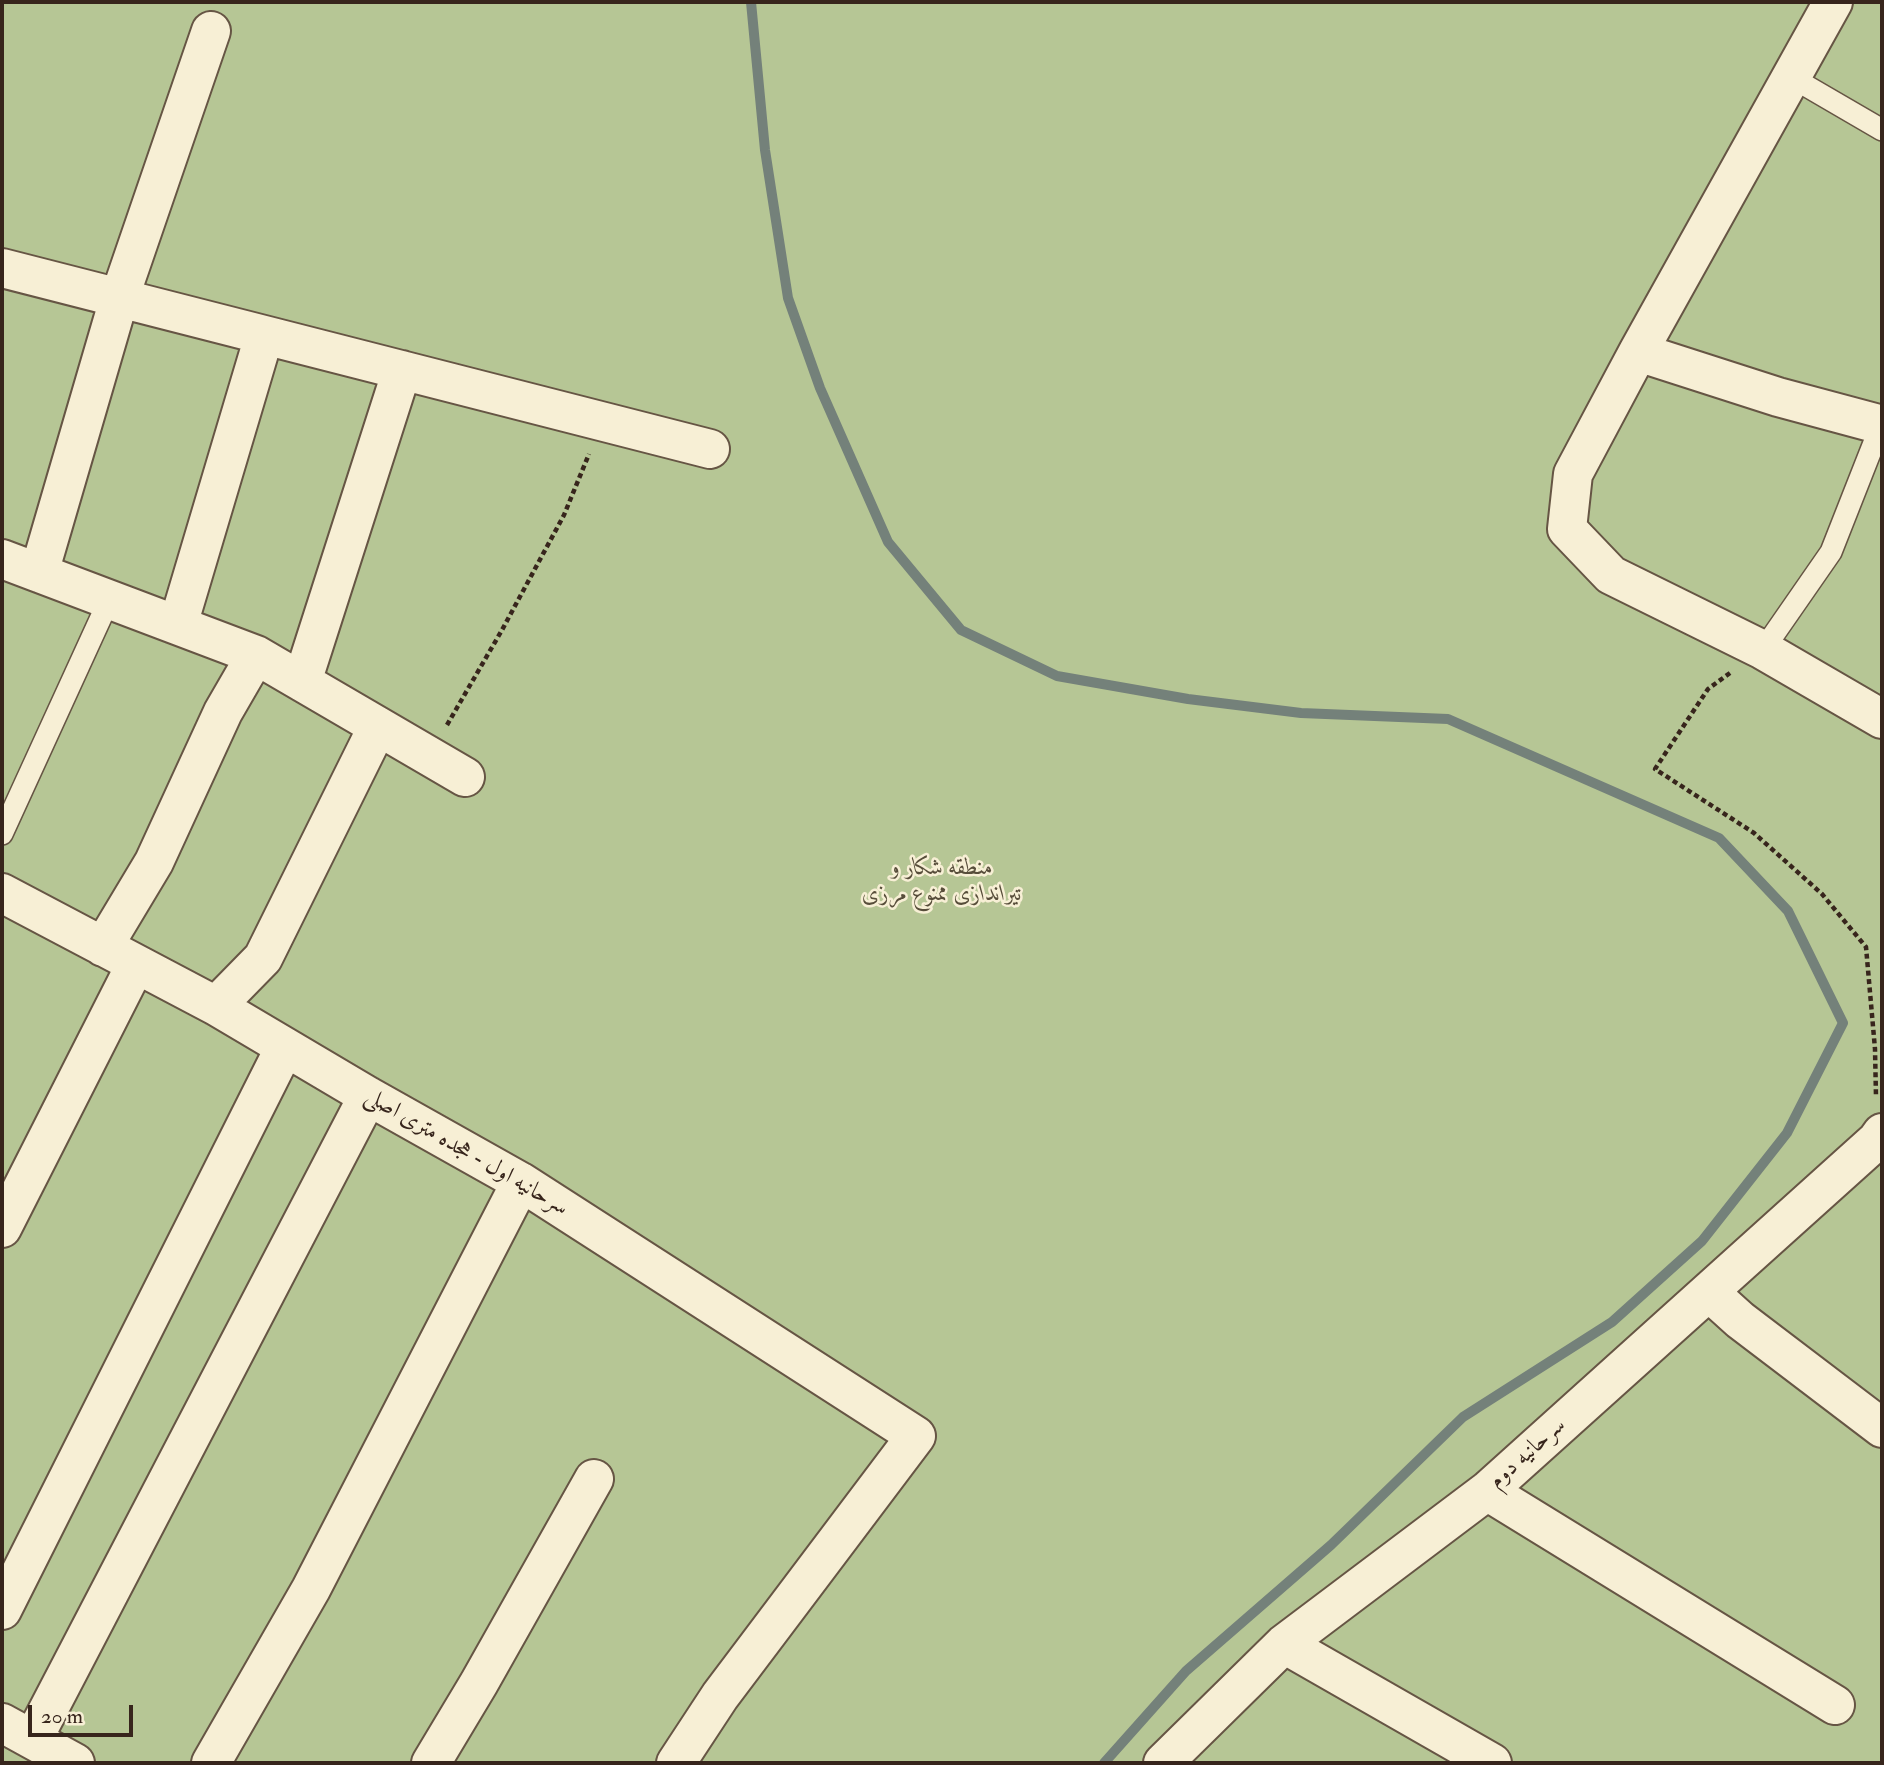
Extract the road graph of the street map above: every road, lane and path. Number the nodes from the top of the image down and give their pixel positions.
1 (1833, 2) edge
2 (211, 31) dead end
3 (1791, 77) junction
4 (1882, 130) edge
5 (2, 268) edge
6 (120, 299) junction
7 (264, 336) junction
8 (1638, 352) junction
9 (402, 370) junction
10 (602, 421) junction
11 (1882, 425) edge
12 (710, 449) dead end
13 (2, 559) edge
14 (39, 573) junction
15 (109, 600) junction
16 (178, 625) junction
17 (1763, 650) junction
18 (256, 655) junction
19 (302, 682) junction
20 (1882, 719) edge
21 (379, 726) junction
22 (429, 756) junction
23 (466, 777) dead end
24 (2, 834) edge
25 (2, 893) edge
26 (103, 947) junction
27 (136, 964) junction
28 (216, 1006) junction
29 (285, 1047) junction
30 (368, 1096) junction
31 (1881, 1140) edge
32 (521, 1182) junction
33 (2, 1228) edge
34 (1709, 1292) junction
35 (1882, 1428) edge
36 (594, 1479) dead end
37 (1487, 1491) junction
38 (2, 1610) edge
39 (1284, 1644) junction
40 (1835, 1705) dead end
41 (17, 1731) edge
42 (75, 1763) edge
43 (211, 1763) edge
44 (431, 1763) edge
45 (676, 1763) edge
46 (1163, 1763) edge
47 (1492, 1763) edge

1 - 3 street
2 - 6 street
3 - 4 lane
3 - 8 street
5 - 6 street
6 - 7 street
6 - 14 street
7 - 9 street
7 - 16 street
8 - 11 street
8 - 17 street
9 - 10 street
9 - 19 street
10 - 12 street
10 - 22 path
11 - 17 lane
13 - 14 street
14 - 15 street
15 - 16 street
15 - 24 lane
16 - 18 street
17 - 20 street
17 - 31 path
18 - 19 street
18 - 26 street
19 - 21 street
21 - 22 street
21 - 28 street
22 - 23 street
25 - 26 street, سرحانیه اول - هجده متری اصلی
26 - 27 street, سرحانیه اول - هجده متری اصلی
27 - 28 street, سرحانیه اول - هجده متری اصلی
27 - 33 street
28 - 29 street, سرحانیه اول - هجده متری اصلی
29 - 30 street, سرحانیه اول - هجده متری اصلی
29 - 38 street
30 - 32 street, سرحانیه اول - هجده متری اصلی
30 - 41 street
31 - 34 street, سرحانیه دوم
32 - 43 street
32 - 45 street, سرحانیه اول - هجده متری اصلی
34 - 35 street
34 - 37 street, سرحانیه دوم
36 - 44 street
37 - 39 street, سرحانیه دوم
37 - 40 street
39 - 46 street, سرحانیه دوم
39 - 47 street
41 - 42 street

